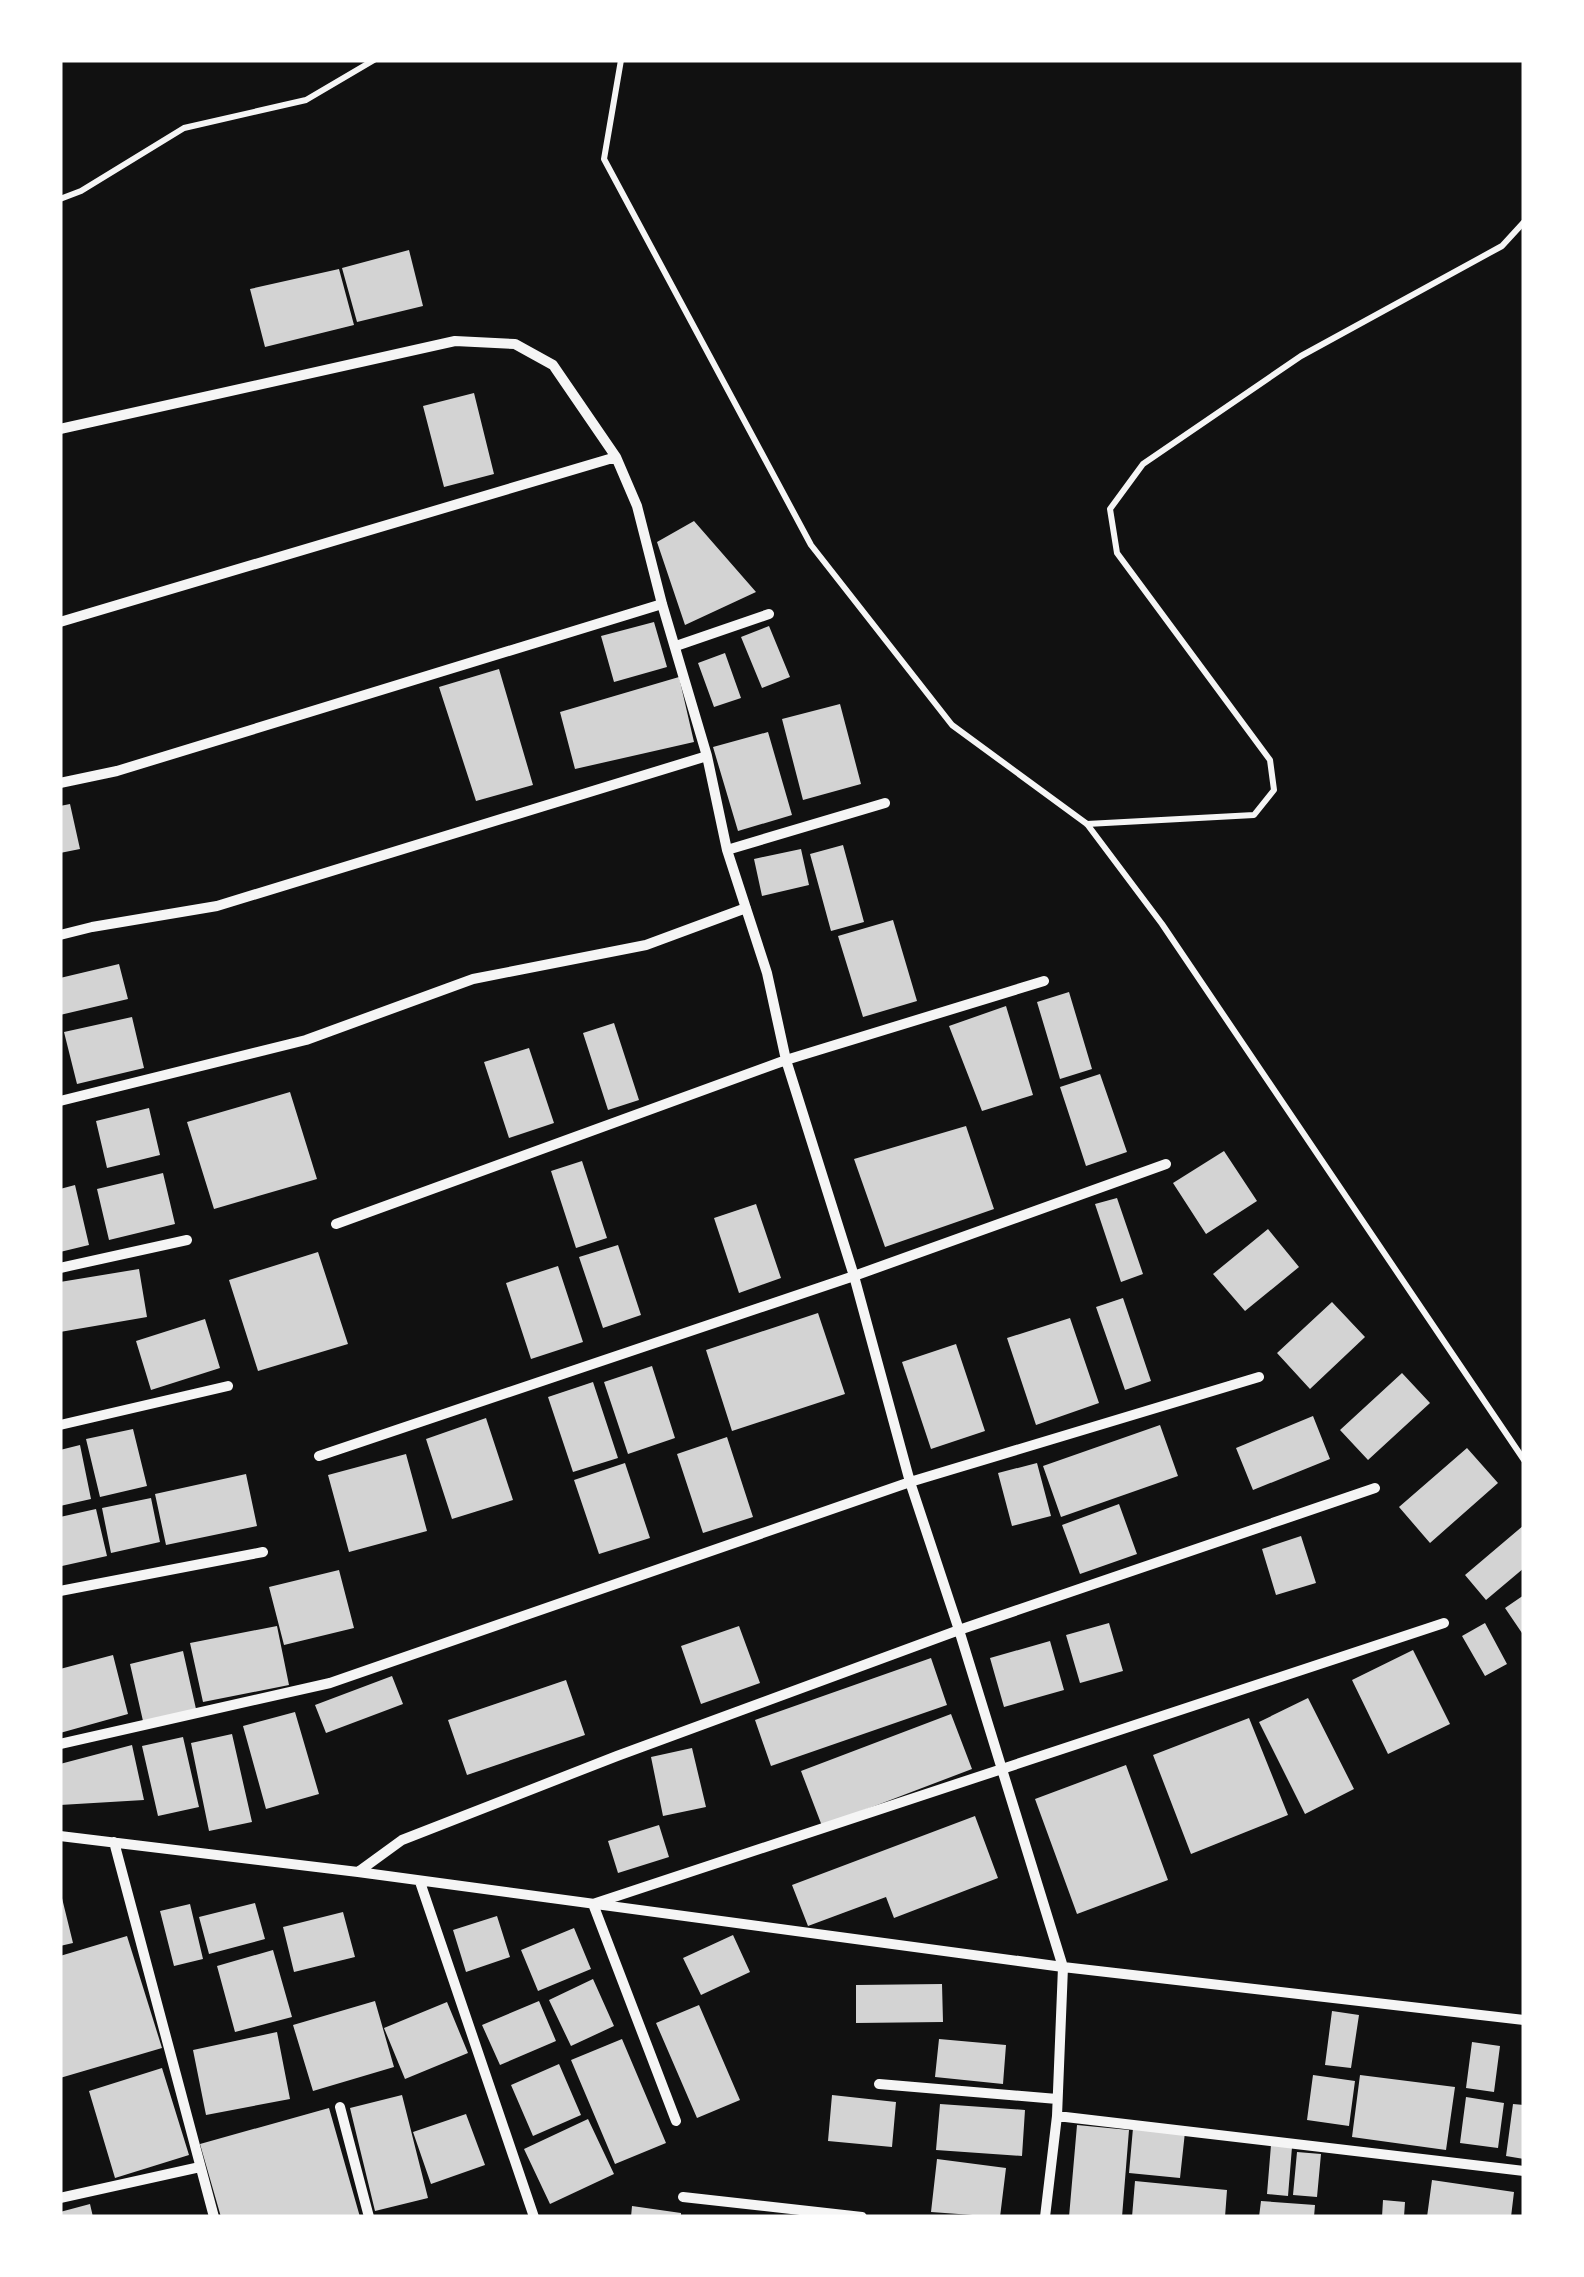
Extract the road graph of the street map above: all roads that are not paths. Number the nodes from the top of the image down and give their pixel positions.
1 (60, 429) edge
2 (616, 457) junction
3 (662, 604) junction
4 (768, 614) dead end
5 (60, 622) edge
6 (676, 646) junction
7 (708, 756) junction
8 (60, 784) edge
9 (885, 803) dead end
10 (726, 850) junction
11 (746, 908) junction
12 (60, 935) edge
13 (1044, 981) dead end
14 (786, 1060) junction
15 (60, 1101) edge
16 (1166, 1164) dead end
17 (336, 1224) dead end
18 (187, 1240) dead end
19 (60, 1268) edge
20 (854, 1276) junction
21 (1259, 1377) dead end
22 (228, 1386) dead end
23 (60, 1425) edge
24 (319, 1456) dead end
25 (910, 1482) junction
26 (1375, 1488) dead end
27 (263, 1552) dead end
28 (60, 1591) edge
29 (1444, 1623) dead end
30 (960, 1630) junction
31 (60, 1744) edge
32 (1001, 1770) junction
33 (60, 1836) edge
34 (114, 1842) junction
35 (358, 1872) junction
36 (420, 1882) junction
37 (593, 1904) junction
38 (1063, 1967) junction
39 (1524, 2020) edge
40 (879, 2084) dead end
41 (1057, 2100) junction
42 (340, 2107) dead end
43 (1057, 2116) junction
44 (676, 2121) dead end
45 (200, 2167) junction
46 (1524, 2170) edge
47 (683, 2197) dead end
48 (60, 2198) edge
49 (214, 2217) edge
50 (369, 2217) edge
51 (534, 2217) edge
52 (862, 2217) edge
53 (1045, 2217) edge

1 - 2 street
2 - 3 street
2 - 5 street
3 - 6 street
3 - 8 street
4 - 6 street
6 - 7 street
7 - 10 street
7 - 12 street
9 - 10 street
10 - 11 street
11 - 14 street
11 - 15 street
13 - 14 street
14 - 17 street
14 - 20 street
16 - 20 street
18 - 19 street
20 - 24 street
20 - 25 street
21 - 25 street
22 - 23 street
25 - 30 street
25 - 31 street
26 - 30 street
27 - 28 street
29 - 32 street
30 - 32 street
30 - 35 street
32 - 37 street
32 - 38 street
33 - 34 street
34 - 35 street
34 - 45 street
35 - 36 street
36 - 37 street
36 - 51 street
37 - 38 street
37 - 44 street
38 - 39 street
38 - 41 street
40 - 41 street
41 - 43 street
42 - 50 street
43 - 46 street
43 - 53 street
45 - 48 street
45 - 49 street
47 - 52 street

